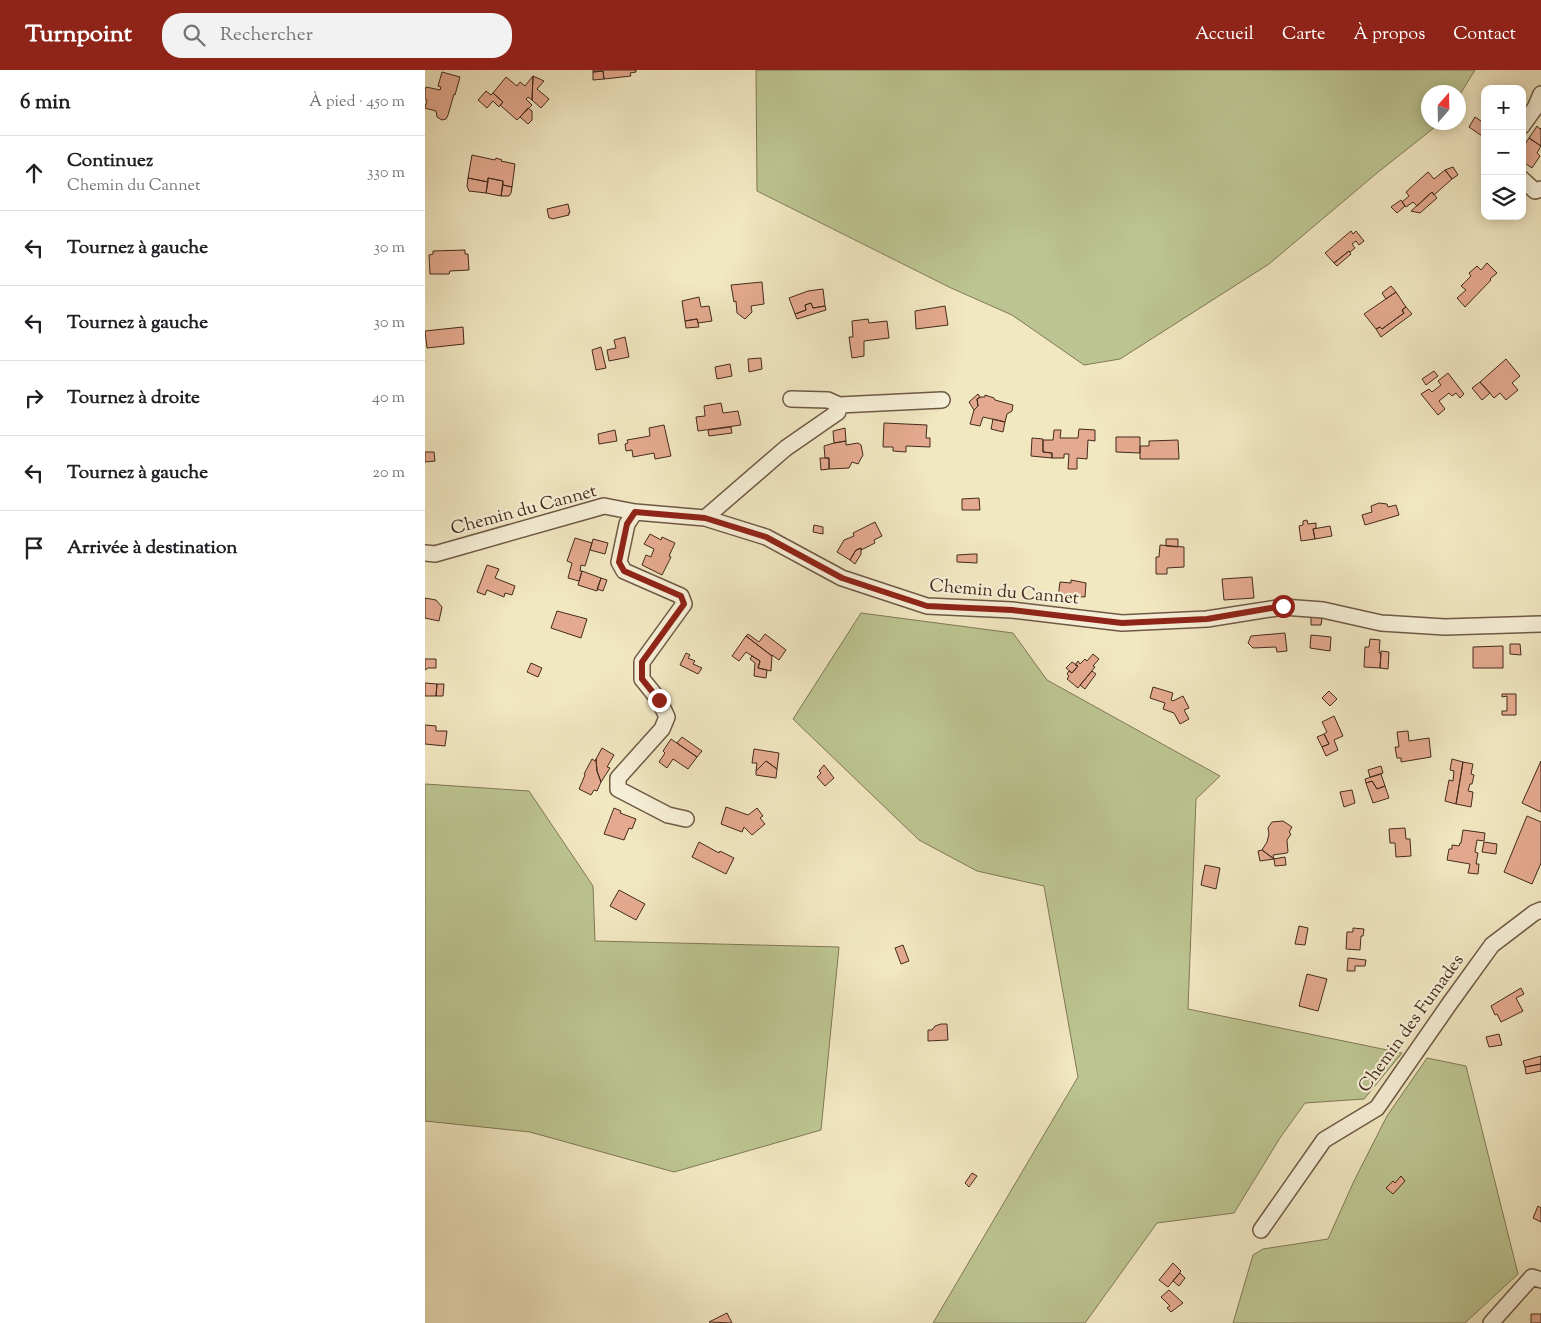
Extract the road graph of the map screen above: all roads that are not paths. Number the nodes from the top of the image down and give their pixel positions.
1 (1541, 94) edge
2 (1526, 120) edge
3 (1526, 183) edge
4 (1541, 190) edge
5 (791, 399) dead end
6 (942, 400) dead end
7 (839, 405) junction
8 (635, 512) junction
9 (705, 518) junction
10 (425, 553) edge
11 (1541, 624) edge
12 (686, 819) dead end
13 (1541, 910) edge
14 (1261, 1230) dead end
15 (1537, 1279) edge
16 (1491, 1323) edge

1 - 2 street
3 - 4 street
5 - 7 street
6 - 7 street
7 - 9 street
8 - 9 street, Chemin du Cannet
8 - 10 street, Chemin du Cannet
8 - 12 street
9 - 11 street, Chemin du Cannet
13 - 14 street, Chemin des Fumades
15 - 16 street

